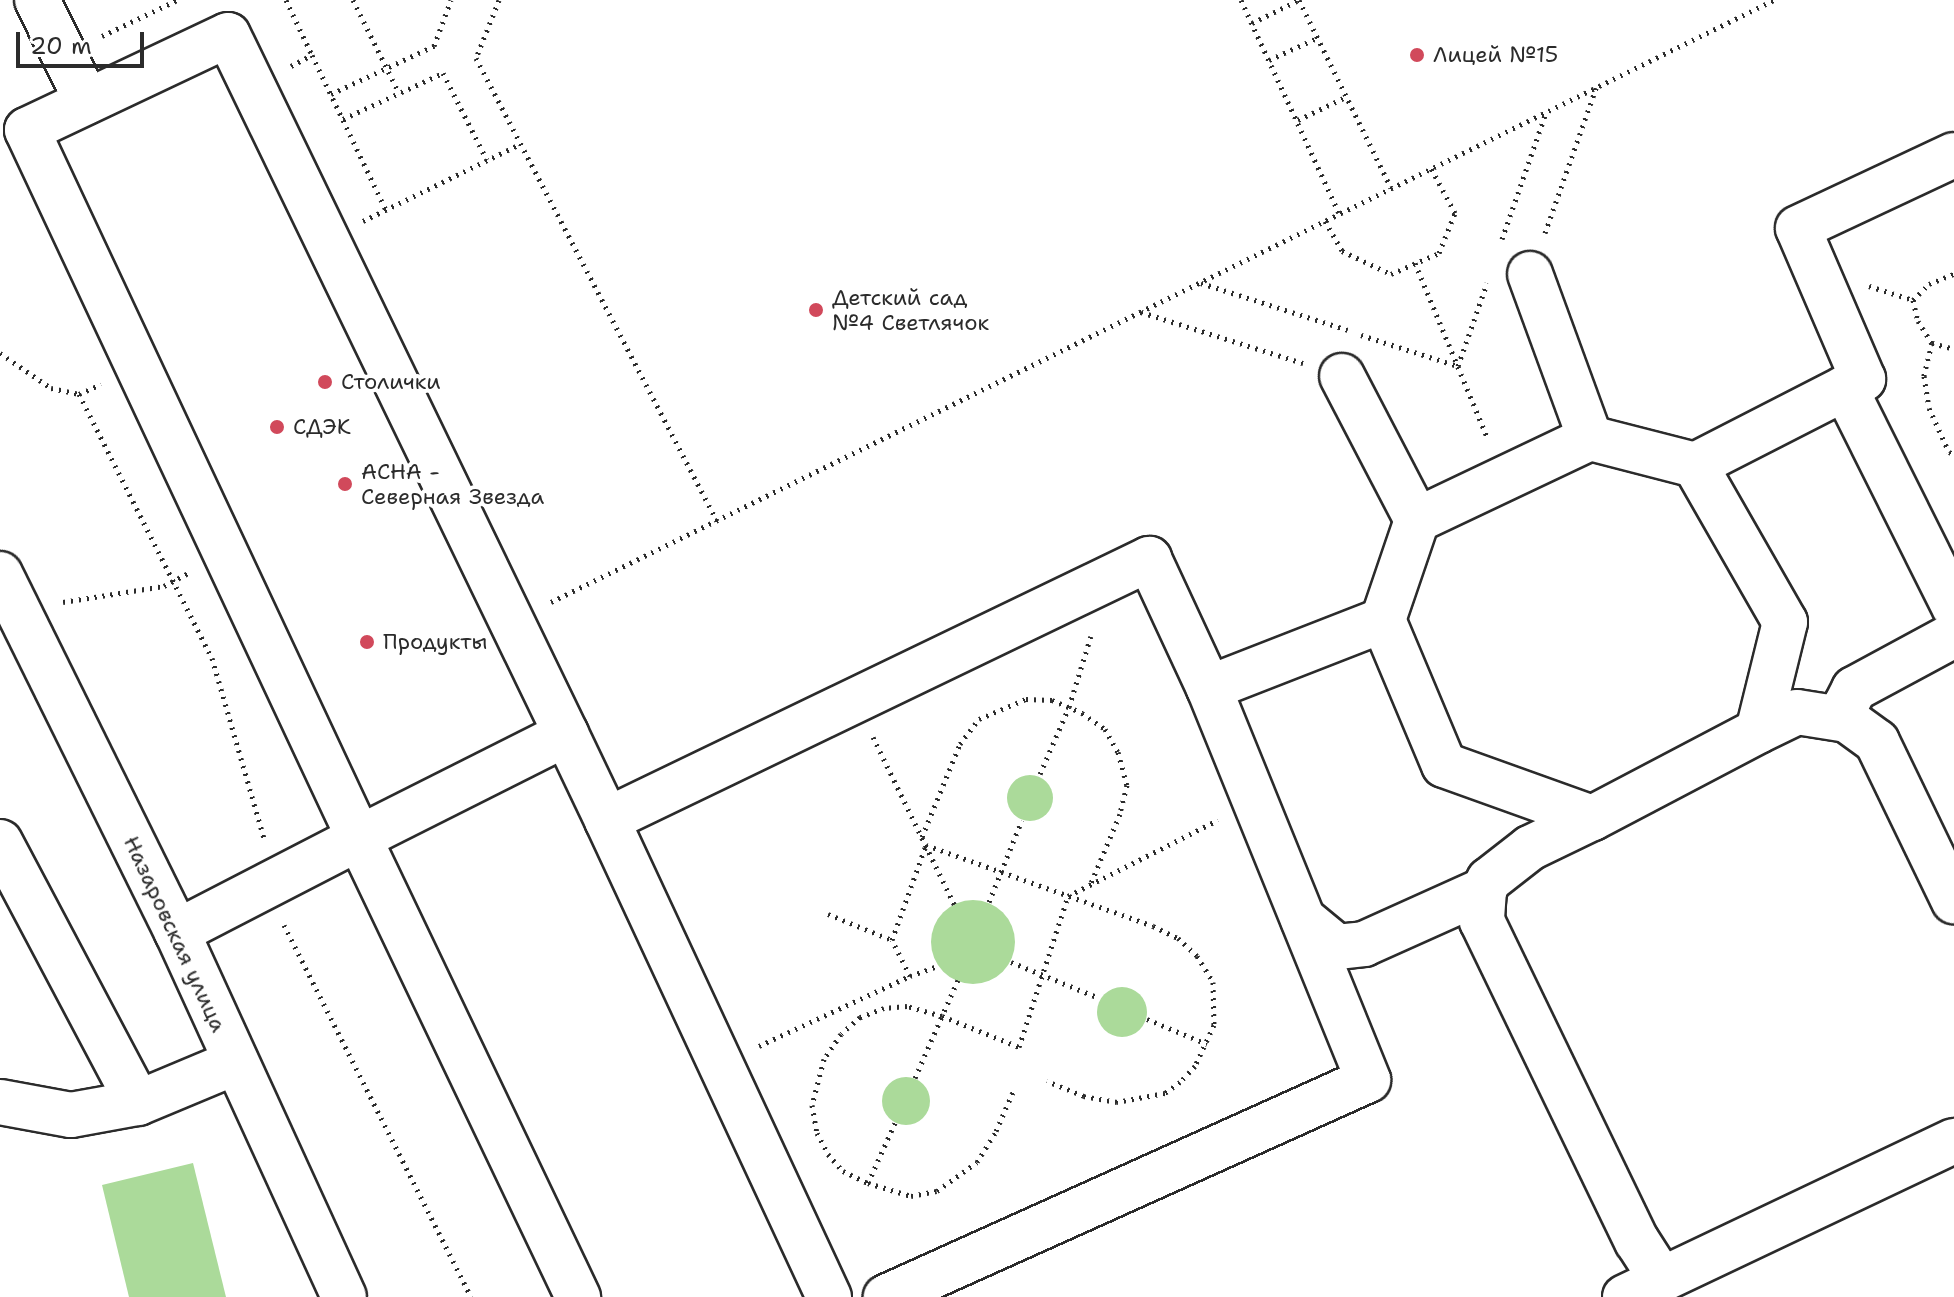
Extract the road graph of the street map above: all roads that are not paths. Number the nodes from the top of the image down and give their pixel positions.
1 (37, 0) edge
2 (87, 101) junction
3 (13, 137) edge
4 (1954, 155) edge
5 (1530, 274) road end
6 (1342, 376) road end
7 (1845, 388) junction
8 (1590, 438) junction
9 (1695, 465) junction
10 (1417, 520) junction
11 (8, 592) edge
12 (1954, 607) edge
13 (1383, 620) junction
14 (1954, 635) edge
15 (1209, 688) junction
16 (1847, 720) junction
17 (1758, 731) junction
18 (566, 734) junction
19 (1592, 818) junction
20 (607, 820) junction
21 (359, 838) junction
22 (0, 842) edge
23 (1484, 890) junction
24 (1954, 901) edge
25 (1303, 919) junction
26 (177, 932) junction
27 (236, 1062) junction
28 (0, 1102) edge
29 (138, 1103) junction
30 (1954, 1141) edge
31 (1643, 1288) edge
32 (344, 1297) edge
33 (578, 1297) edge
34 (829, 1297) edge
35 (886, 1297) edge

1 - 2 street
2 - 3 street
2 - 18 street
3 - 21 street
4 - 7 street
5 - 8 street
6 - 10 street
7 - 9 street
7 - 12 street
8 - 9 street
8 - 10 street
9 - 17 street
10 - 13 street
11 - 26 street, Назаровская улица
13 - 15 street
13 - 19 street
14 - 16 street
15 - 20 street
15 - 25 street
16 - 17 street
16 - 24 street
17 - 19 street
18 - 20 street
18 - 21 street
19 - 23 street
20 - 34 street
21 - 26 street
21 - 33 street
22 - 29 street
23 - 25 street
23 - 31 street
25 - 35 street
26 - 27 street, Назаровская улица
27 - 29 street
27 - 32 street, Назаровская улица
28 - 29 street
30 - 31 street

